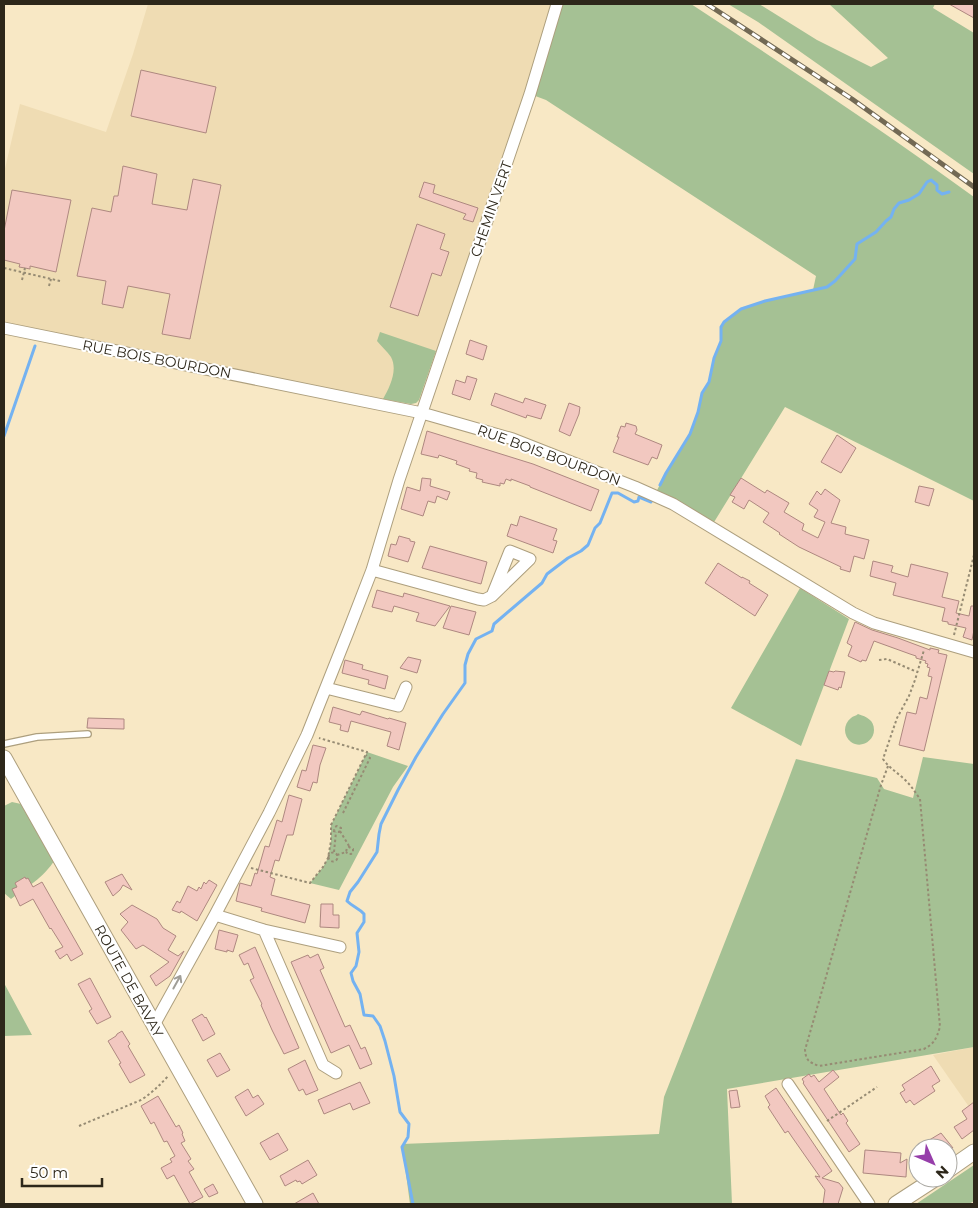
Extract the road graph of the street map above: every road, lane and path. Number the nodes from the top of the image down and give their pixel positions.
1 (557, 4) edge
2 (4, 268) edge
3 (25, 268) dead end
4 (24, 273) junction
5 (51, 279) junction
6 (22, 280) dead end
7 (60, 281) dead end
8 (49, 286) dead end
9 (4, 328) edge
10 (422, 413) junction
11 (974, 555) edge
12 (372, 570) junction
13 (492, 596) dead end
14 (928, 638) junction
15 (951, 645) junction
16 (974, 652) edge
17 (879, 660) dead end
18 (918, 672) junction
19 (406, 687) dead end
20 (326, 688) junction
21 (88, 734) dead end
22 (307, 735) junction
23 (4, 744) edge
24 (366, 755) junction
25 (4, 758) edge
26 (888, 766) junction
27 (343, 813) dead end
28 (334, 831) junction
29 (340, 831) junction
30 (350, 847) junction
31 (346, 852) junction
32 (334, 853) junction
33 (337, 855) junction
34 (329, 857) junction
35 (241, 866) junction
36 (215, 915) junction
37 (264, 930) junction
38 (340, 948) dead end
39 (154, 1025) junction
40 (177, 1066) junction
41 (336, 1072) dead end
42 (788, 1084) dead end
43 (877, 1087) dead end
44 (79, 1126) dead end
45 (817, 1128) junction
46 (974, 1152) edge
47 (958, 1163) edge
48 (921, 1188) edge
49 (255, 1204) edge
50 (869, 1204) edge
51 (896, 1204) edge

1 - 10 street, CHEMIN VERT
2 - 4 path
3 - 4 path
4 - 5 path
4 - 6 path
5 - 7 path
5 - 8 path
9 - 10 street, RUE BOIS BOURDON
10 - 12 street, CHEMIN VERT
10 - 14 street, RUE BOIS BOURDON
11 - 15 path
12 - 13 street
12 - 20 street, CHEMIN VERT
14 - 15 street, RUE BOIS BOURDON
14 - 18 path
15 - 16 street, RUE BOIS BOURDON
17 - 18 path
18 - 26 path
19 - 20 street
20 - 22 street, CHEMIN VERT
21 - 23 lane
22 - 24 path
22 - 35 street, CHEMIN VERT
24 - 27 path
24 - 28 path
25 - 39 main road, ROUTE DE BAVAY
26 - 26 path
28 - 29 path
28 - 29 path
28 - 32 path
28 - 34 path
29 - 30 path
30 - 31 path
30 - 31 path
31 - 33 path
32 - 33 path
32 - 34 path
33 - 34 path
34 - 35 path
35 - 36 street, CHEMIN VERT
36 - 37 street
39 -> 36 street, CHEMIN VERT
37 - 38 street
37 - 41 street
39 - 40 main road, ROUTE DE BAVAY
40 - 44 path
40 - 49 main road, ROUTE DE BAVAY
42 - 45 street
43 - 45 path
45 - 50 street
46 - 47 main road
48 - 51 main road

